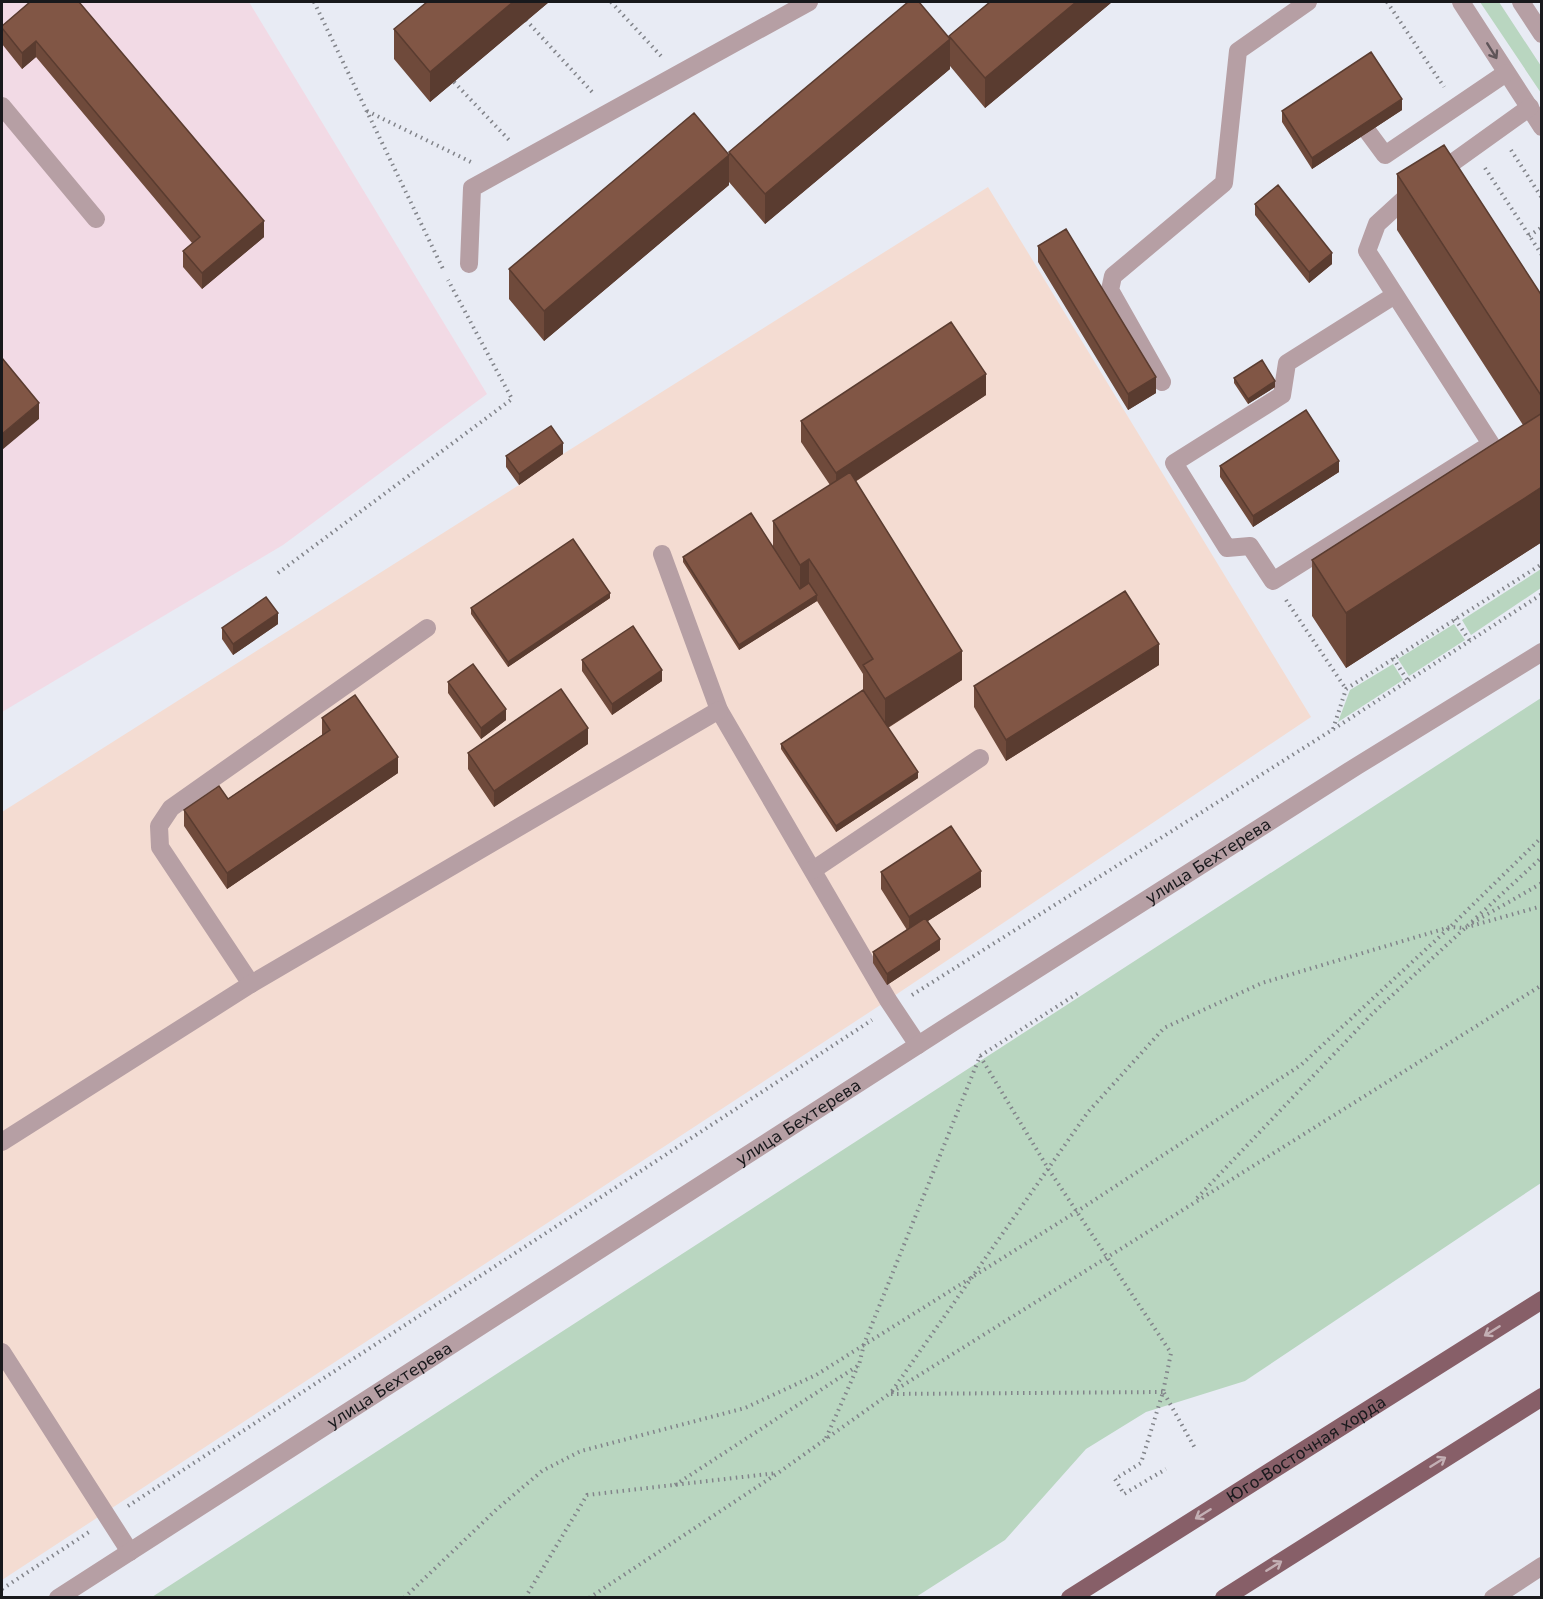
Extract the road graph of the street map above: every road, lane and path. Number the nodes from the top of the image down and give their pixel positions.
1 (314, 2) edge
2 (611, 2) edge
3 (809, 2) edge
4 (1308, 2) edge
5 (1387, 2) edge
6 (1461, 2) edge
7 (1521, 2) edge
8 (526, 20) dead end
9 (1542, 34) edge
10 (1506, 73) junction
11 (677, 74) junction
12 (454, 82) edge
13 (2, 106) edge
14 (1457, 107) junction
15 (1530, 107) junction
16 (367, 111) junction
17 (609, 112) junction
18 (1542, 127) edge
19 (1368, 132) edge
20 (1479, 142) junction
21 (1508, 145) dead end
22 (526, 158) junction
23 (496, 174) junction
24 (1542, 198) edge
25 (96, 219) dead end
26 (1542, 227) edge
27 (1529, 236) junction
28 (1542, 255) edge
29 (469, 264) joint
30 (448, 279) junction
31 (1395, 295) junction
32 (1162, 382) dead end
33 (662, 554) dead end
34 (1542, 564) edge
35 (278, 573) dead end
36 (1273, 581) junction
37 (1542, 594) edge
38 (1455, 619) junction
39 (427, 628) dead end
40 (1470, 641) junction
41 (1542, 652) edge
42 (1393, 658) junction
43 (1408, 681) junction
44 (1346, 688) junction
45 (719, 710) junction
46 (1332, 730) junction
47 (980, 758) dead end
48 (1542, 837) edge
49 (1542, 857) edge
50 (813, 870) junction
51 (1542, 883) edge
52 (1542, 906) edge
53 (1450, 927) junction
54 (1464, 928) junction
55 (251, 984) junction
56 (1542, 985) edge
57 (1078, 993) dead end
58 (894, 1006) junction
59 (918, 1046) junction
60 (980, 1056) junction
61 (2, 1142) edge
62 (1049, 1170) junction
63 (1191, 1204) junction
64 (1076, 1212) junction
65 (1106, 1257) junction
66 (971, 1277) junction
67 (1542, 1300) edge
68 (864, 1344) junction
69 (2, 1352) edge
70 (859, 1365) junction
71 (1163, 1392) junction
72 (889, 1394) junction
73 (1542, 1397) edge
74 (825, 1440) junction
75 (1196, 1450) dead end
76 (1166, 1469) dead end
77 (778, 1473) junction
78 (675, 1485) junction
79 (108, 1519) junction
80 (130, 1551) junction
81 (1542, 1566) edge
82 (2, 1589) edge
83 (58, 1598) edge
84 (404, 1598) edge
85 (525, 1598) edge
86 (589, 1598) edge
87 (1070, 1598) edge
88 (1224, 1598) edge
89 (1493, 1598) edge

1 - 16 path
2 - 11 path
3 - 11 street
4 - 32 street
5 - 14 path
6 -> 10 street
7 - 9 street
8 - 17 path
10 - 14 street
10 - 15 street
11 - 17 street
12 - 22 path
13 - 25 street
14 - 19 street
15 - 18 street
15 - 20 street
16 - 23 path
16 - 30 path
17 - 22 street
20 - 27 path
20 - 31 street
21 - 24 path
22 - 23 street
23 - 29 street
26 - 27 path
27 - 28 path
29 - 30 path
30 - 35 path
31 - 36 street
31 - 36 street
33 - 45 street
34 - 38 path
36 - 44 path
37 - 40 path
38 - 40 path
38 - 42 path
39 - 55 street
40 - 43 path
41 - 59 street, улица Бехтерева
42 - 43 path
42 - 44 path
43 - 46 path
44 - 46 path
45 - 50 street
45 - 55 street
46 - 58 path
47 - 50 street
48 - 53 path
49 - 54 path
50 - 58 street
51 - 54 path
52 - 54 path
53 - 54 path
53 - 62 path
53 - 64 path
54 - 63 path
55 - 61 street
56 - 63 path
57 - 60 path
58 - 59 street
58 - 79 path
59 - 80 street, улица Бехтерева
60 - 62 path
60 - 68 path
62 - 64 path
62 - 66 path
63 - 65 path
64 - 65 path
64 - 66 path
65 - 71 path
65 - 72 path
66 - 68 path
66 - 72 path
67 -> 87 main road, Юго-Восточная хорда
68 - 70 path
68 - 84 path
69 - 79 street
70 - 74 path
70 - 78 path
71 - 72 path
71 - 75 path
71 - 76 path
72 - 74 path
88 -> 73 main road
74 - 77 path
77 - 78 path
77 - 86 path
78 - 85 path
79 - 80 street
79 - 82 path
80 - 83 street, улица Бехтерева
81 - 89 street

